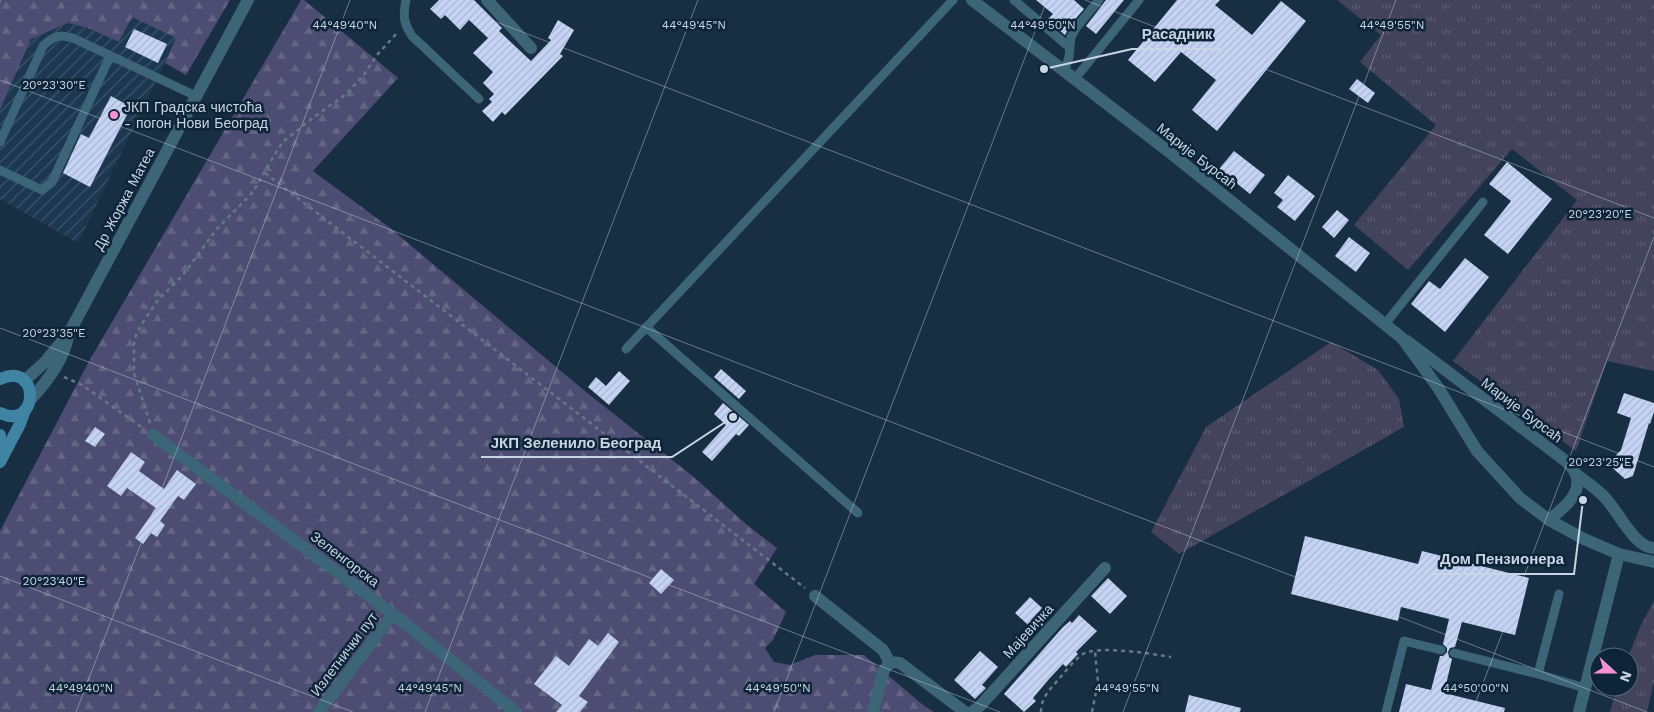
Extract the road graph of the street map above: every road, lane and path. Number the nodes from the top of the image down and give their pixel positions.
1 (248, 0) edge
2 (406, 0) edge
3 (487, 0) edge
4 (953, 0) edge
5 (972, 0) edge
6 (1014, 0) edge
7 (1099, 0) edge
8 (1139, 0) edge
9 (405, 25) junction
10 (1070, 47) junction
11 (531, 48) dead end
12 (110, 56) junction
13 (1069, 76) junction
14 (196, 96) junction
15 (479, 98) dead end
16 (0, 142) edge
17 (0, 170) edge
18 (265, 173) junction
19 (1483, 202) dead end
20 (1385, 324) junction
21 (646, 327) junction
22 (69, 332) junction
23 (1402, 338) junction
24 (626, 349) dead end
25 (53, 372) junction
26 (2, 375) edge
27 (24, 380) junction
28 (28, 405) junction
29 (0, 413) edge
30 (153, 434) junction
31 (0, 435) edge
32 (0, 444) edge
33 (0, 462) edge
34 (1577, 475) junction
35 (858, 513) dead end
36 (1549, 520) junction
37 (1654, 548) edge
38 (1619, 554) junction
39 (1654, 562) edge
40 (1105, 568) dead end
41 (1560, 594) dead end
42 (815, 596) joint
43 (393, 614) junction
44 (1441, 650) dead end
45 (1095, 651) junction
46 (1454, 653) dead end
47 (1172, 657) dead end
48 (890, 663) junction
49 (1538, 674) junction
50 (1585, 688) junction
51 (319, 712) edge
52 (516, 712) edge
53 (873, 712) edge
54 (965, 712) edge
55 (972, 712) edge
56 (1041, 712) edge
57 (1092, 712) edge
58 (1386, 712) edge
59 (1579, 712) edge

1 - 14 street, Др Жоржа Матеа
2 - 9 lane
3 - 11 street
4 - 21 lane
5 - 13 street, Марије Бурсаћ
6 - 10 lane
7 - 10 lane
8 - 13 lane
9 - 15 lane
9 - 18 path
10 - 13 lane
12 - 14 lane
12 - 16 lane
12 - 17 lane
13 - 20 street, Марије Бурсаћ
14 - 22 street, Др Жоржа Матеа
18 - 30 path
18 - 42 path
19 - 20 lane
20 - 23 street, Марије Бурсаћ
21 - 24 lane
21 - 35 lane
22 - 25 street, Др Жоржа Матеа
22 - 27 street, Др Жоржа Матеа
23 - 34 street, Марије Бурсаћ
23 - 36 street, Марије Бурсаћ
25 - 28 street, Др Жоржа Матеа
25 - 30 path
26 - 27 main road
27 - 28 main road
28 - 29 main road
28 - 33 main road, Др Жоржа Матеа
30 - 43 street, Зеленгорска
31 - 32 main road
34 - 36 street
34 - 37 street, Марије Бурсаћ
36 - 38 street, Марије Бурсаћ
38 - 39 street, Марије Бурсаћ
38 - 50 street
40 - 55 street, Мајевичка
41 - 49 lane
42 - 48 street
43 - 51 street, Излетнички пут
43 - 52 street, Зеленгорска
44 - 58 lane
45 - 47 path
45 - 56 path
45 - 57 path
46 - 49 lane
48 - 53 street
48 - 54 street
49 - 50 lane
50 - 59 street

